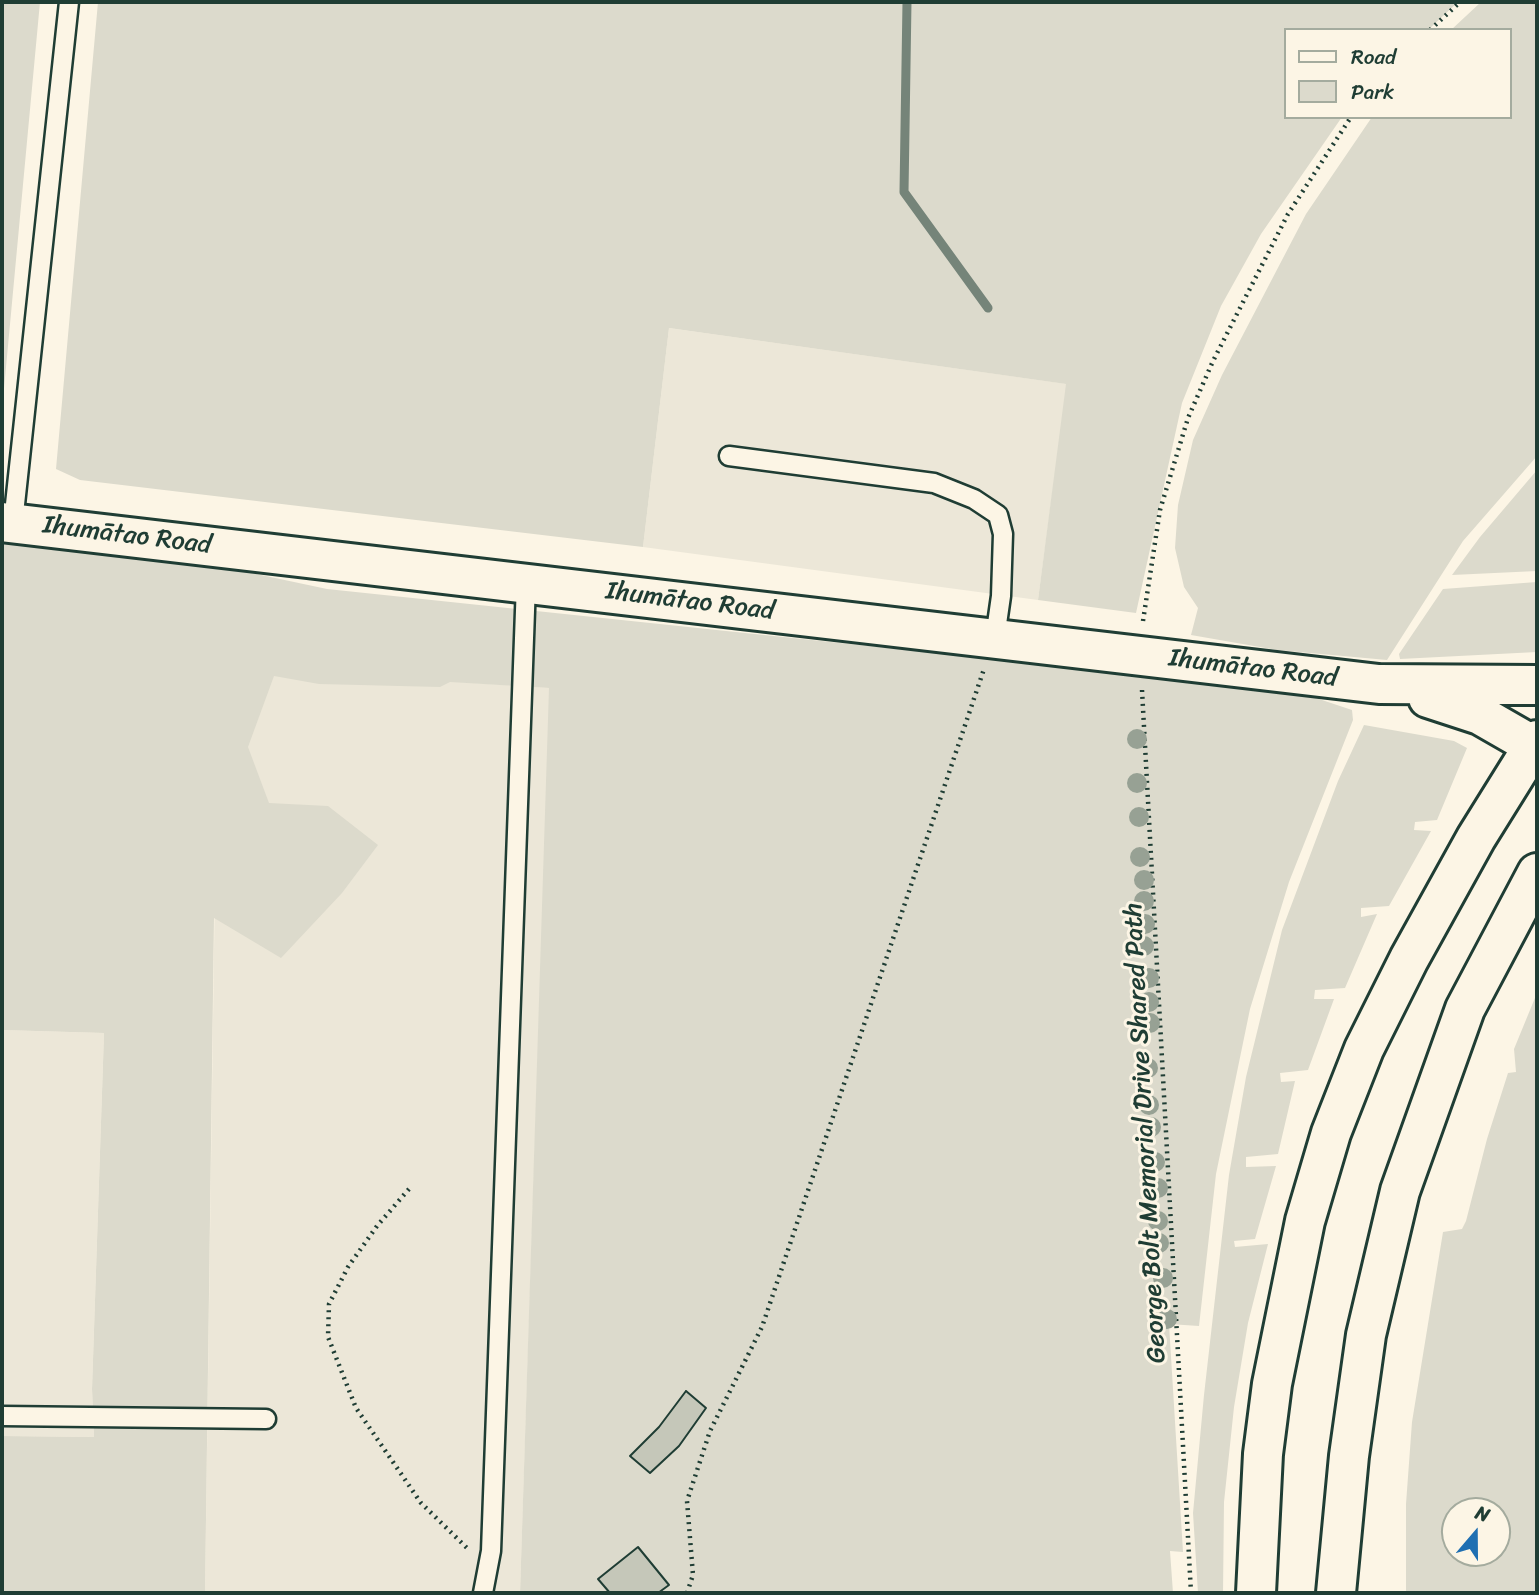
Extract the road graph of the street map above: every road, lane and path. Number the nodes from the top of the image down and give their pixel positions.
1 (69, 2) edge
2 (1460, 2) edge
3 (1432, 28) edge
4 (1350, 119) edge
5 (729, 456) dead end
6 (7, 523) edge
7 (526, 583) junction
8 (1143, 629) dead end
9 (995, 639) junction
10 (1142, 681) dead end
11 (1378, 684) junction
12 (1537, 685) edge
13 (1536, 743) edge
14 (1537, 873) edge
15 (409, 1189) dead end
16 (2, 1416) edge
17 (266, 1419) dead end
18 (488, 1568) junction
19 (483, 1593) edge
20 (687, 1593) edge
21 (1191, 1593) edge
22 (1256, 1593) edge
23 (1336, 1593) edge

1 - 6 lane
2 - 3 path
4 - 8 path
5 - 9 lane
6 - 7 street, Ihumātao Road
7 - 9 street, Ihumātao Road
7 - 18 lane
9 - 11 street, Ihumātao Road
9 - 20 path
10 - 21 path, George Bolt Memorial Drive Shared Path
11 - 12 street, Ihumātao Road
11 - 13 street, Ihumātao Road
13 - 22 street
14 - 23 street
15 - 18 path
16 - 17 lane
18 - 19 lane

